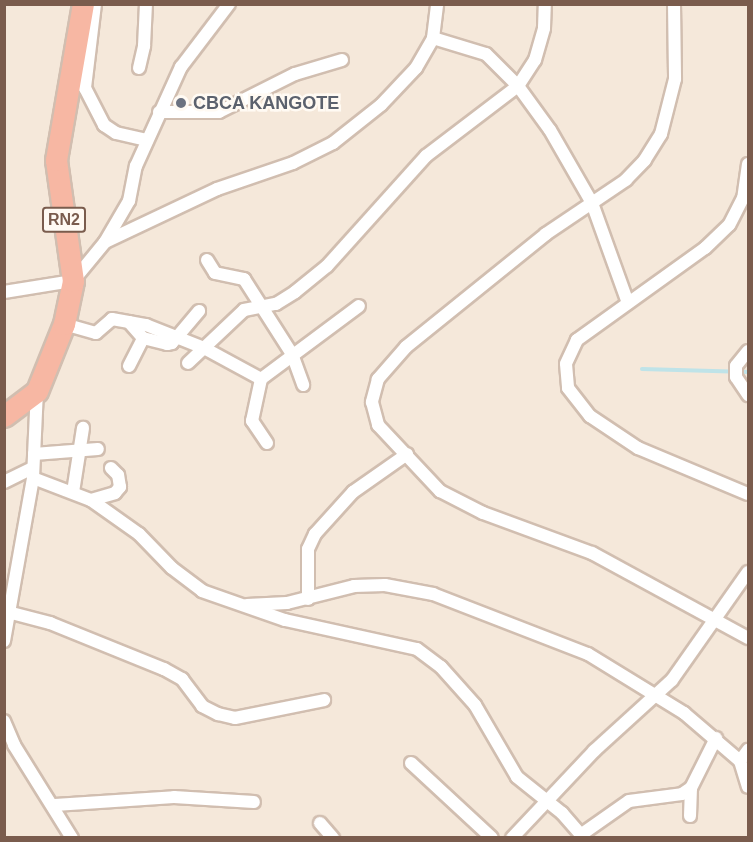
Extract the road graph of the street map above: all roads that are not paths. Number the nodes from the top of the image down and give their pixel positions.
1 (83, 4) edge
2 (95, 4) edge
3 (146, 4) edge
4 (229, 4) edge
5 (437, 4) edge
6 (545, 4) edge
7 (674, 4) edge
8 (433, 38) junction
9 (342, 60) dead end
10 (139, 68) dead end
11 (518, 86) junction
12 (159, 112) junction
13 (147, 140) junction
14 (748, 164) edge
15 (592, 203) junction
16 (105, 242) junction
17 (207, 260) dead end
18 (73, 281) junction
19 (6, 288) edge
20 (628, 303) junction
21 (264, 304) junction
22 (358, 306) dead end
23 (199, 311) dead end
24 (129, 322) junction
25 (64, 324) junction
26 (177, 337) junction
27 (143, 338) junction
28 (204, 348) junction
29 (748, 351) edge
30 (292, 354) junction
31 (188, 363) dead end
32 (129, 366) dead end
33 (261, 380) junction
34 (303, 385) dead end
35 (37, 391) junction
36 (748, 395) edge
37 (4, 416) edge
38 (83, 428) dead end
39 (267, 443) dead end
40 (98, 449) dead end
41 (80, 452) junction
42 (34, 454) junction
43 (407, 454) junction
44 (111, 468) dead end
45 (33, 473) junction
46 (4, 482) edge
47 (73, 492) junction
48 (748, 494) edge
49 (91, 500) junction
50 (748, 572) edge
51 (309, 599) junction
52 (239, 605) junction
53 (6, 611) edge
54 (714, 617) junction
55 (748, 638) edge
56 (4, 641) edge
57 (653, 695) junction
58 (324, 700) dead end
59 (5, 726) edge
60 (716, 738) junction
61 (748, 750) edge
62 (740, 761) junction
63 (411, 763) dead end
64 (748, 787) edge
65 (691, 788) junction
66 (254, 802) dead end
67 (547, 802) junction
68 (55, 805) junction
69 (690, 816) dead end
70 (320, 823) dead end
71 (583, 836) edge
72 (72, 837) edge
73 (333, 837) edge
74 (492, 837) edge
75 (512, 837) edge

1 - 18 highway, RN2
2 - 13 street
3 - 10 street
4 - 12 street
5 - 8 street
6 - 11 street
7 - 15 street
8 - 11 street
8 - 16 street
9 - 12 street
11 - 15 street
11 - 21 street
12 - 13 street
13 - 16 street
14 - 20 street
15 - 20 street
15 - 43 street
16 - 18 street
17 - 21 street
18 - 19 street
18 - 25 highway, RN2
20 - 48 street
21 - 28 street
21 - 30 street
22 - 30 street
23 - 26 street
24 - 25 street
24 - 26 street
24 - 27 street
25 - 35 highway, RN2
26 - 27 street
26 - 28 street
27 - 32 street
28 - 31 street
28 - 33 street
29 - 36 street
30 - 33 street
30 - 34 street
33 - 39 street
35 - 37 highway
35 - 42 street
38 - 41 street
40 - 41 street
41 - 42 street
41 - 47 street
42 - 45 street
43 - 51 street
43 - 54 street
44 - 49 street
45 - 46 street
45 - 47 street
45 - 53 street
47 - 49 street
49 - 52 street
50 - 54 street
51 - 52 street
51 - 57 street
52 - 67 street
53 - 56 street
53 - 58 street
54 - 55 street
54 - 57 street
57 - 60 street
57 - 67 street
59 - 68 street
60 - 62 street
60 - 65 street
61 - 62 street
62 - 64 street
63 - 74 street
65 - 69 street
65 - 71 street
66 - 68 street
67 - 71 street
67 - 75 street
68 - 72 street
70 - 73 street

